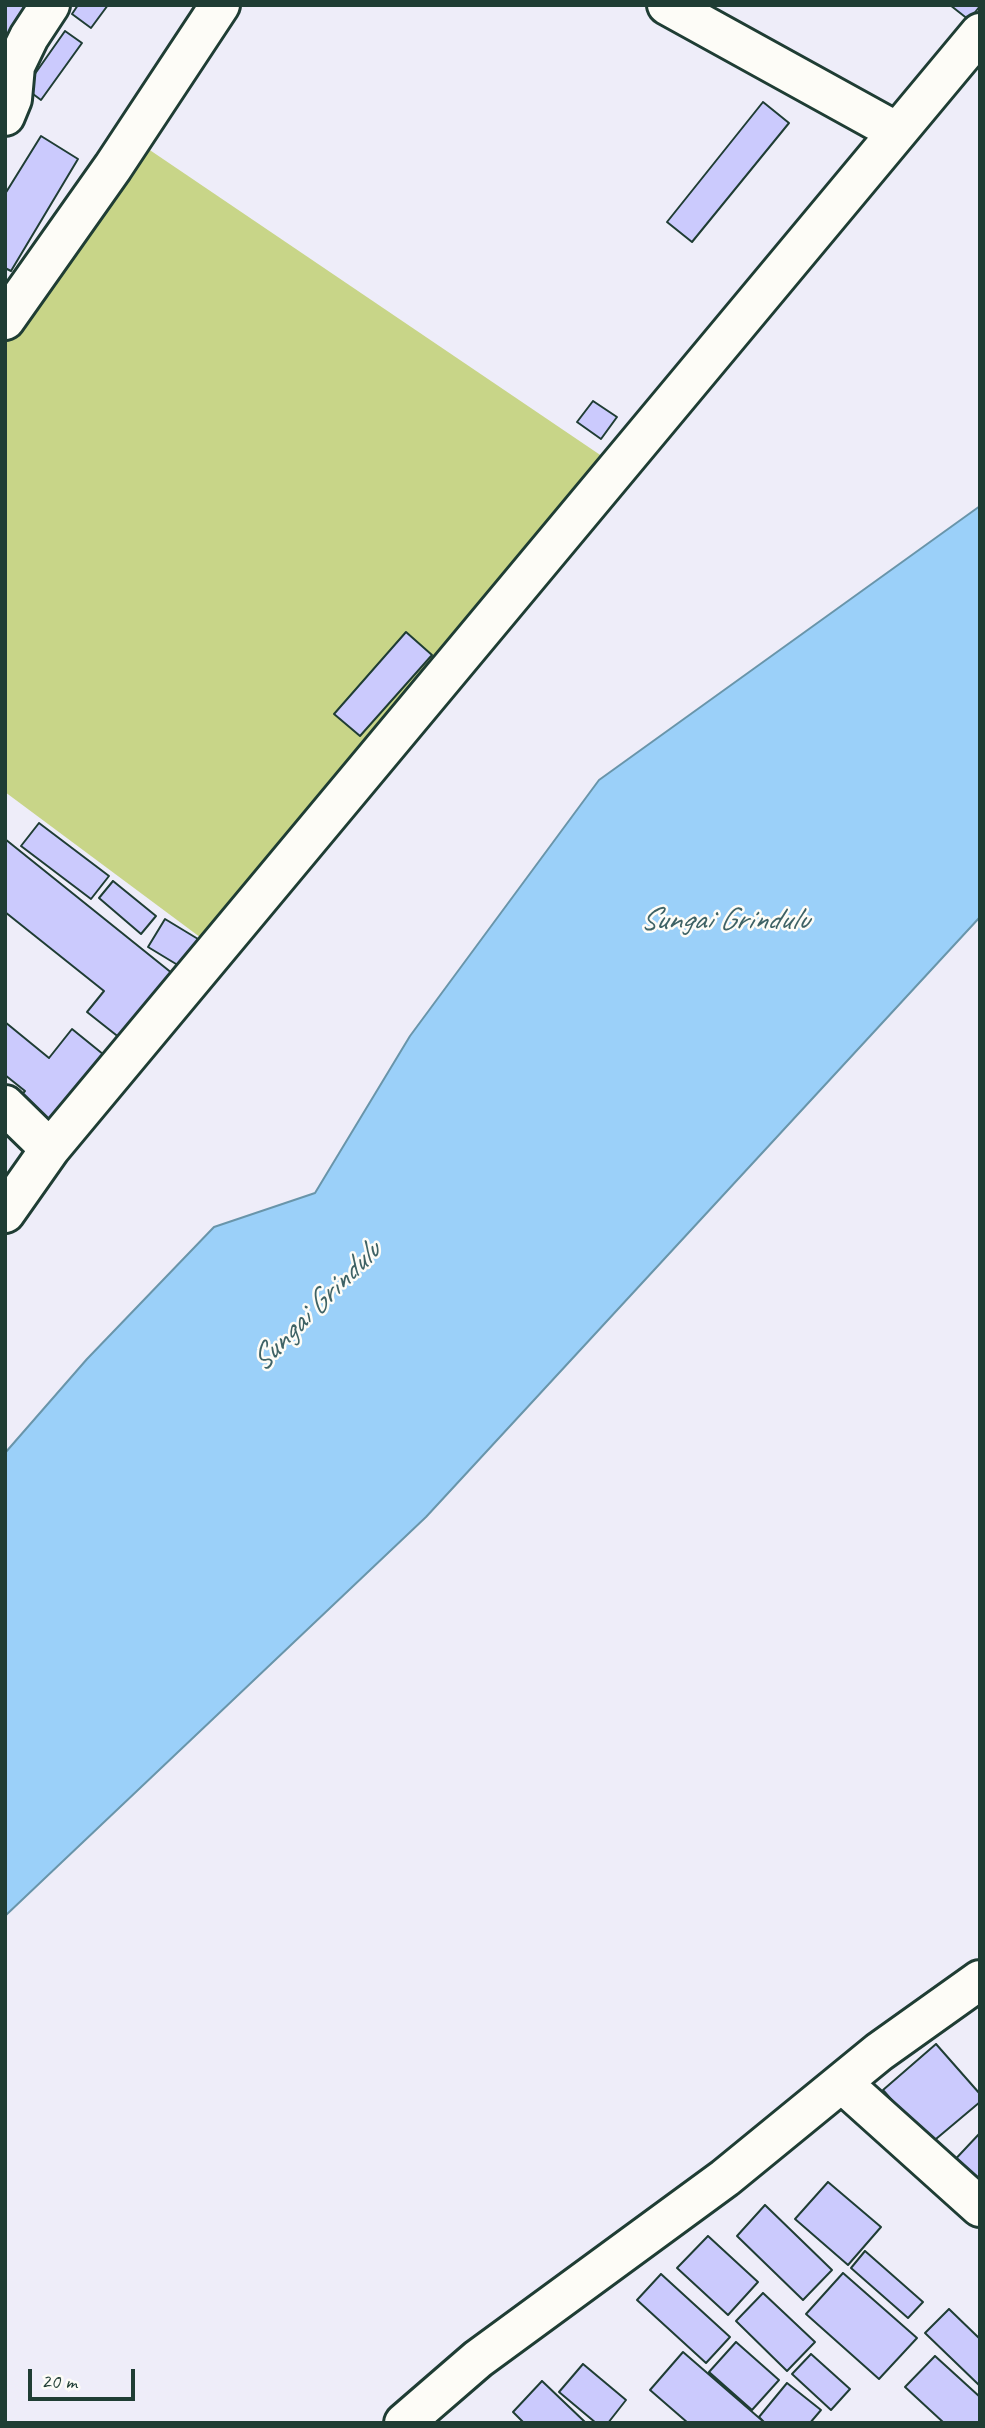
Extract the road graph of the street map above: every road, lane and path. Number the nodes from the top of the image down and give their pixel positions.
1 (50, 5) edge
2 (220, 5) edge
3 (667, 5) edge
4 (980, 33) edge
5 (5, 116) edge
6 (897, 132) junction
7 (5, 320) edge
8 (5, 1105) edge
9 (50, 1149) junction
10 (5, 1213) edge
11 (980, 1980) edge
12 (842, 2083) junction
13 (980, 2207) edge
14 (404, 2423) edge

1 - 5 street
2 - 7 street
3 - 6 street
4 - 6 street
6 - 9 street
8 - 9 street
9 - 10 street
11 - 12 street
12 - 13 street
12 - 14 street

